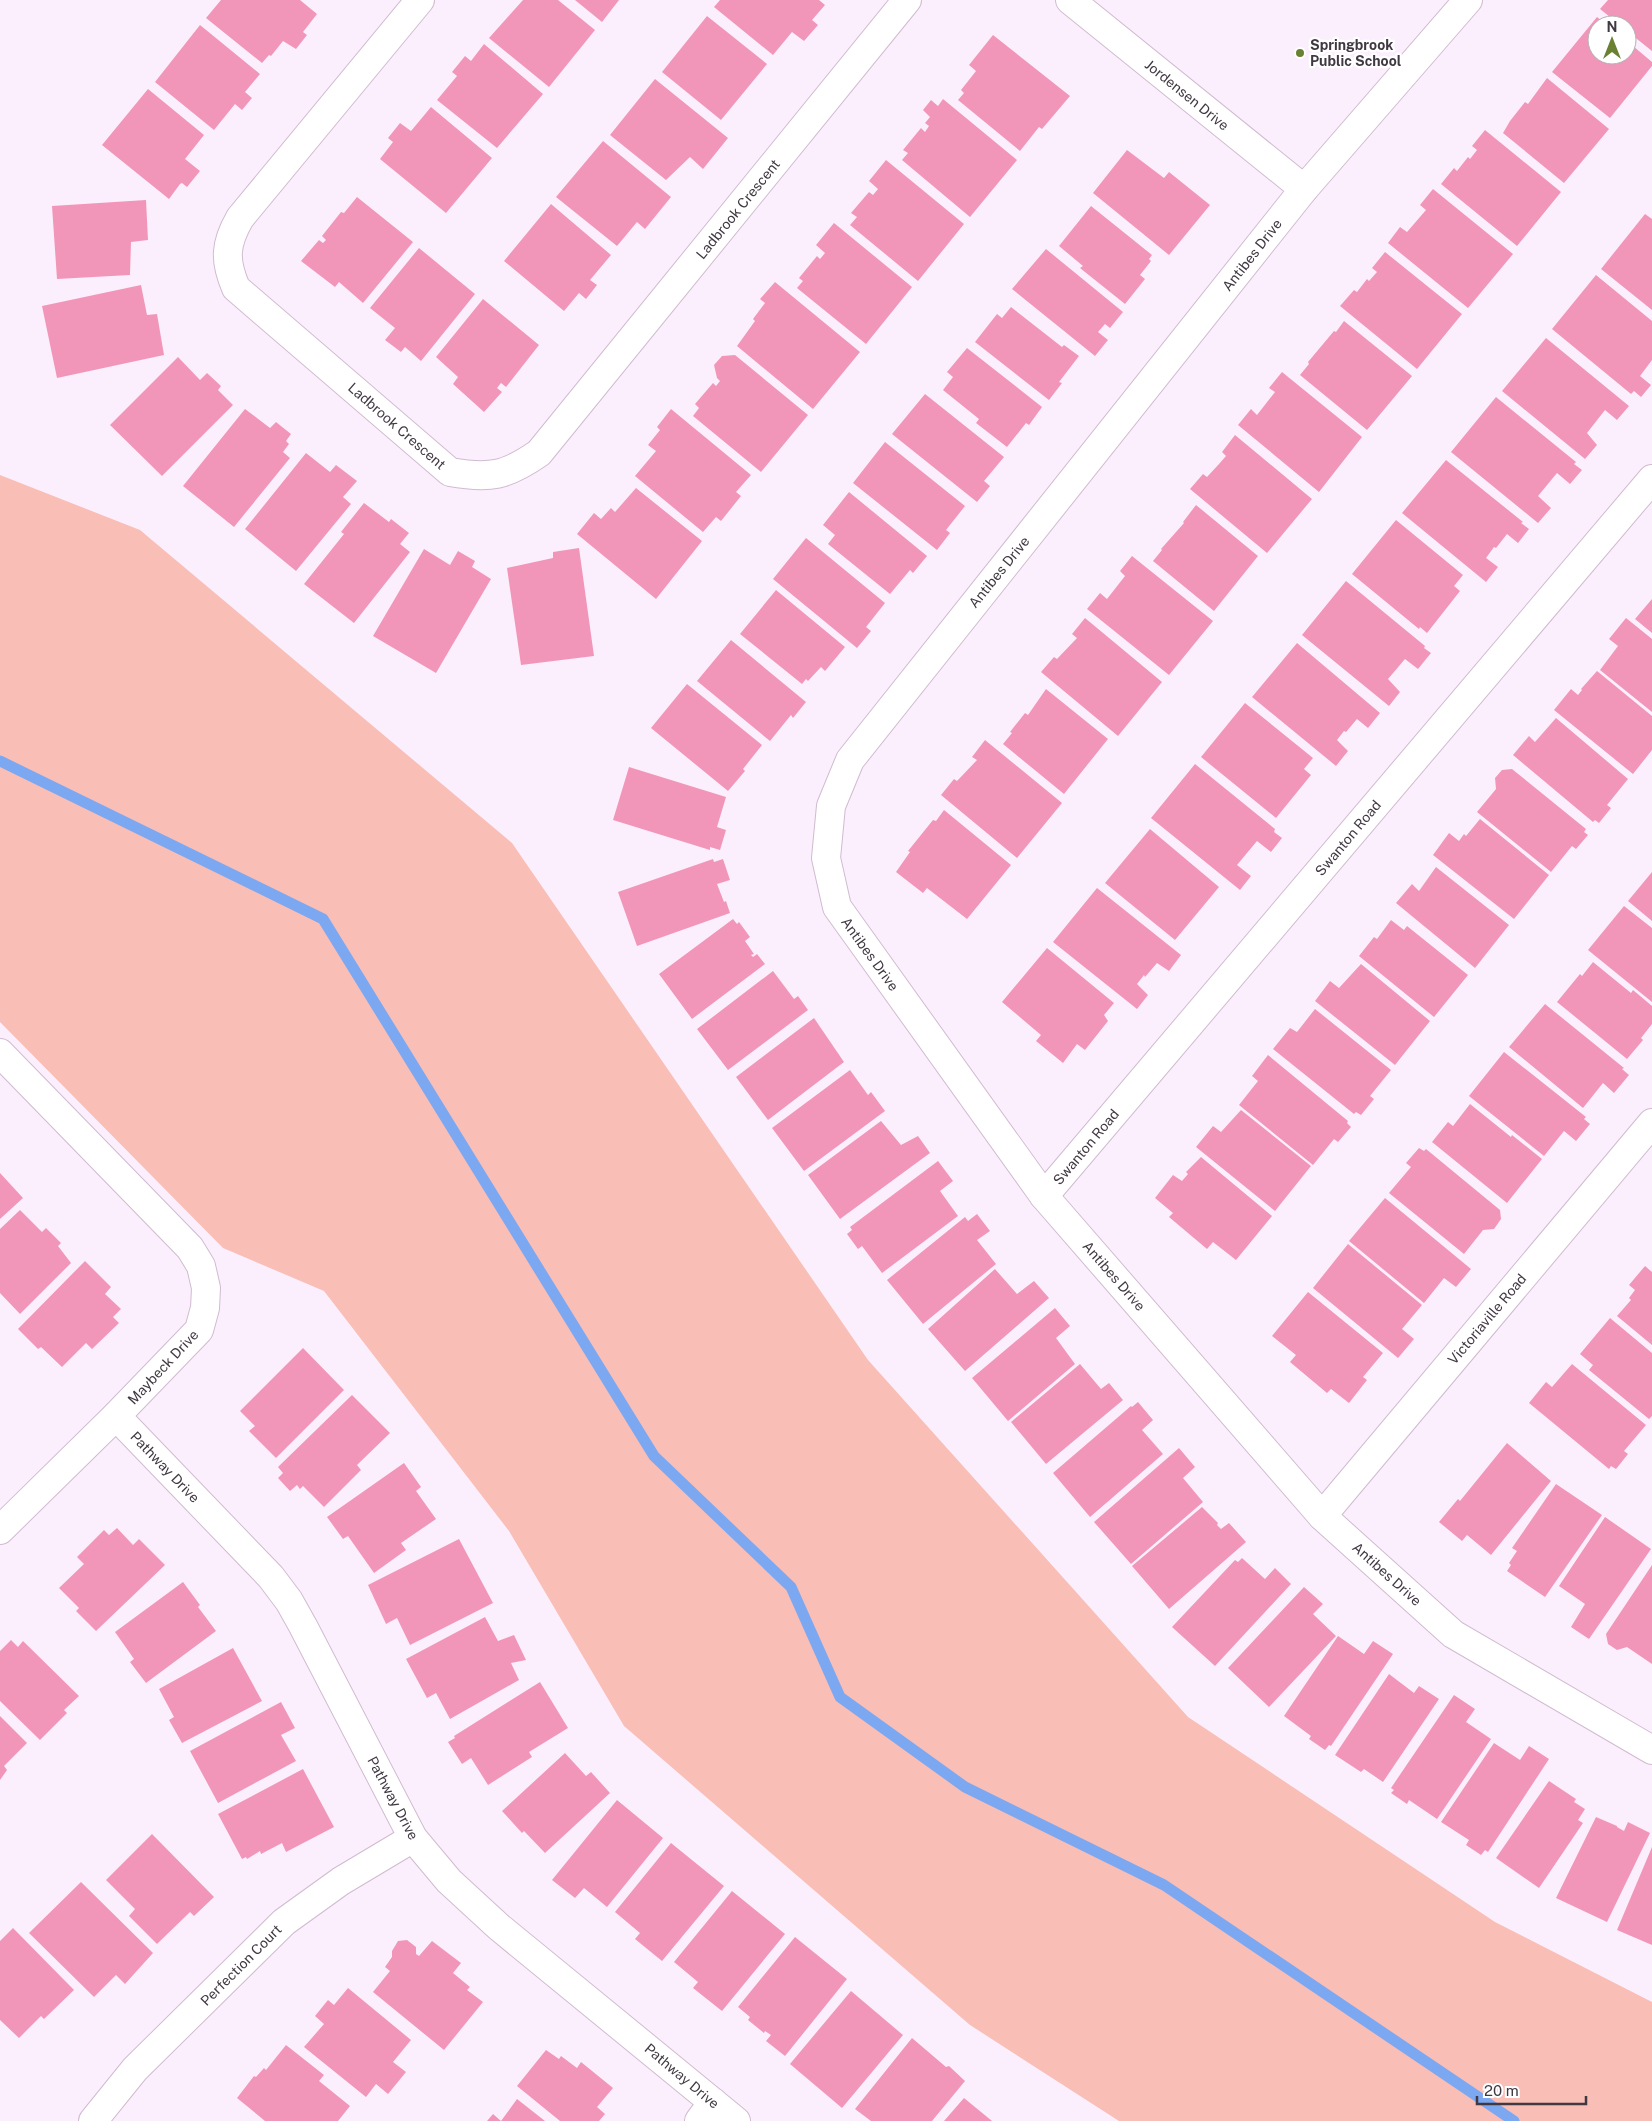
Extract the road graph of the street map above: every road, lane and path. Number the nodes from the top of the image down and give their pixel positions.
1 (420, 0) edge
2 (907, 0) edge
3 (1070, 0) edge
4 (1462, 2) edge
5 (1304, 189) junction
6 (1652, 479) edge
7 (0, 1053) edge
8 (1652, 1122) edge
9 (1044, 1196) junction
10 (116, 1416) junction
11 (1322, 1516) junction
12 (0, 1530) edge
13 (1652, 1750) edge
14 (413, 1838) junction
15 (706, 2112) edge
16 (93, 2121) edge
17 (736, 2121) edge

1 - 2 street, Ladbrook Crescent
3 - 5 street, Jordensen Drive
4 - 5 street, Antibes Drive
5 - 9 street, Antibes Drive
6 - 9 street, Swanton Road
7 - 10 street, Maybeck Drive
8 - 11 street, Victoriaville Road
9 - 11 street, Antibes Drive
10 - 12 street, Maybeck Drive
10 - 14 street, Pathway Drive
11 - 13 street, Antibes Drive
14 - 15 street, Pathway Drive
14 - 16 street, Perfection Court
15 - 17 street, Pathway Drive

